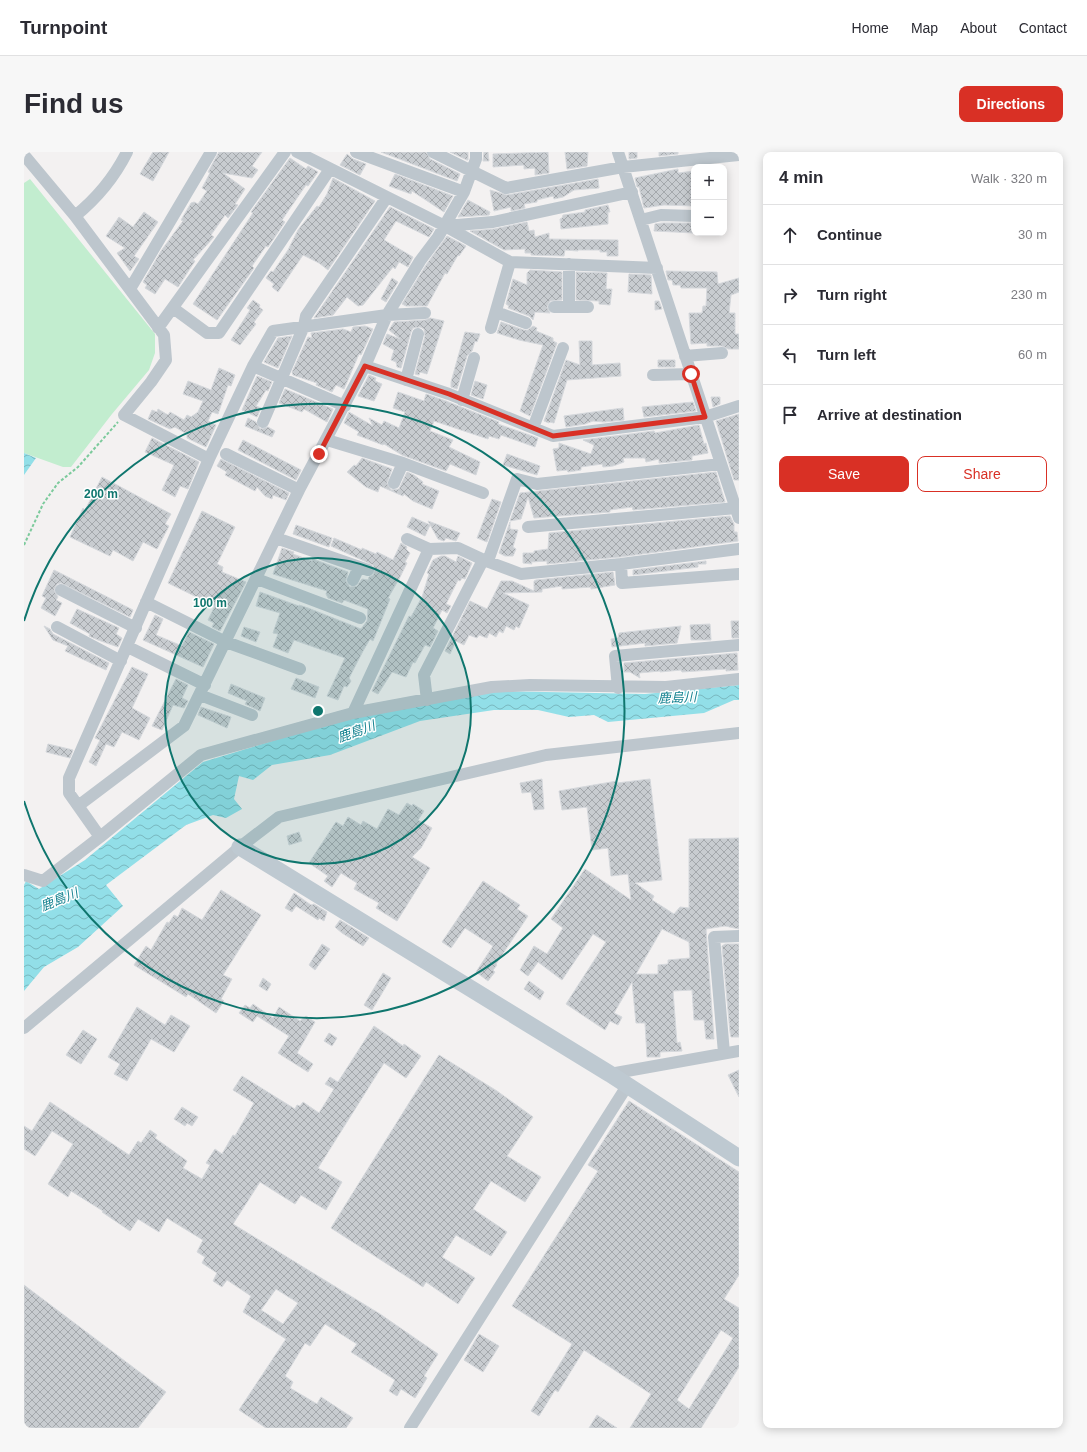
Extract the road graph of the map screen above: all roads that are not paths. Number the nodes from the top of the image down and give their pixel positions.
1 (127, 152) edge
2 (211, 152) edge
3 (285, 152) edge
4 (297, 152) edge
5 (356, 152) edge
6 (432, 152) edge
7 (476, 152) edge
8 (618, 152) edge
9 (24, 155) edge
10 (739, 155) edge
11 (623, 167) junction
12 (330, 168) junction
13 (472, 171) junction
14 (464, 192) junction
15 (632, 192) junction
16 (387, 197) junction
17 (75, 216) junction
18 (641, 220) junction
19 (686, 220) edge
20 (445, 226) junction
21 (510, 262) junction
22 (569, 264) junction
23 (657, 268) junction
24 (130, 289) junction
25 (554, 307) dead end
26 (569, 307) junction
27 (588, 307) dead end
28 (173, 308) junction
29 (496, 312) junction
30 (425, 313) dead end
31 (388, 315) junction
32 (526, 323) dead end
33 (304, 326) junction
34 (158, 328) junction
35 (491, 328) dead end
36 (418, 334) dead end
37 (563, 348) dead end
38 (722, 353) dead end
39 (685, 356) junction
40 (474, 358) dead end
41 (253, 366) junction
42 (365, 366) junction
43 (691, 374) junction
44 (653, 375) dead end
45 (282, 379) junction
46 (406, 380) junction
47 (462, 400) junction
48 (345, 406) junction
49 (739, 406) edge
50 (705, 417) junction
51 (262, 422) dead end
52 (533, 428) junction
53 (326, 440) junction
54 (226, 454) dead end
55 (209, 459) junction
56 (404, 463) junction
57 (721, 464) junction
58 (394, 484) dead end
59 (299, 490) junction
60 (483, 493) dead end
61 (737, 513) edge
62 (528, 527) dead end
63 (276, 538) junction
64 (407, 539) dead end
65 (429, 549) junction
66 (739, 549) edge
67 (486, 561) junction
68 (621, 564) junction
69 (739, 574) edge
70 (257, 579) junction
71 (353, 580) dead end
72 (61, 590) dead end
73 (146, 602) junction
74 (360, 618) dead end
75 (57, 627) dead end
76 (136, 628) junction
77 (226, 642) junction
78 (739, 645) edge
79 (128, 647) junction
80 (121, 661) junction
81 (300, 669) dead end
82 (739, 679) edge
83 (618, 688) junction
84 (202, 690) junction
85 (427, 700) junction
86 (353, 713) junction
87 (252, 715) dead end
88 (739, 732) edge
89 (78, 806) junction
90 (100, 836) junction
91 (240, 847) junction
92 (24, 875) edge
93 (739, 936) edge
94 (24, 1028) edge
95 (739, 1051) edge
96 (724, 1054) junction
97 (610, 1074) junction
98 (627, 1086) junction
99 (739, 1158) edge
100 (410, 1428) edge

1 - 17 street
2 - 24 street
3 - 28 street
4 - 12 street
5 - 14 street
6 - 13 street
7 - 13 street
8 - 11 street
9 - 17 street
10 - 11 street
11 - 13 street
11 - 15 street
12 - 16 street
12 - 28 street
13 - 14 street
14 - 20 street
15 - 18 street
15 - 20 street
16 - 20 street
16 - 33 street
17 - 24 street
18 - 19 street
18 - 23 street
20 - 21 street
20 - 31 street
21 - 22 street
21 - 29 street
22 - 23 street
22 - 26 street
23 - 39 street
24 - 34 street
25 - 26 street
26 - 27 street
28 - 34 street
29 - 32 street
29 - 35 street
30 - 31 street
31 - 33 street
31 - 42 street
33 - 41 street
33 - 45 street
34 - 55 street
36 - 46 street
37 - 52 street
38 - 39 street
39 - 43 street
40 - 47 street
41 - 45 street
41 - 55 street
42 - 46 street
42 - 48 street
43 - 44 street
43 - 50 street
45 - 48 street
45 - 51 street
46 - 47 street
47 - 52 street
48 - 53 street
49 - 50 street
50 - 52 street
50 - 57 street
53 - 56 street
53 - 59 street
54 - 59 street
55 - 73 street
56 - 58 street
56 - 60 street
57 - 61 street
57 - 67 street
59 - 63 street
61 - 62 street
63 - 70 street
63 - 71 street
64 - 65 street
65 - 67 street
65 - 86 street
66 - 68 street
67 - 68 street
67 - 85 street
68 - 69 street
70 - 74 street
70 - 77 street
72 - 76 street
73 - 76 street
73 - 77 street
75 - 80 street
76 - 79 street
77 - 81 street
77 - 84 street
78 - 83 street
79 - 80 street
79 - 84 street
80 - 89 street
82 - 83 street
83 - 85 street
84 - 87 street
84 - 89 street
85 - 86 street
86 - 90 street
88 - 91 street
89 - 90 street
90 - 92 street
91 - 94 street
91 - 97 street
93 - 96 street
95 - 96 street
96 - 97 street
97 - 98 street
98 - 99 street
98 - 100 street

